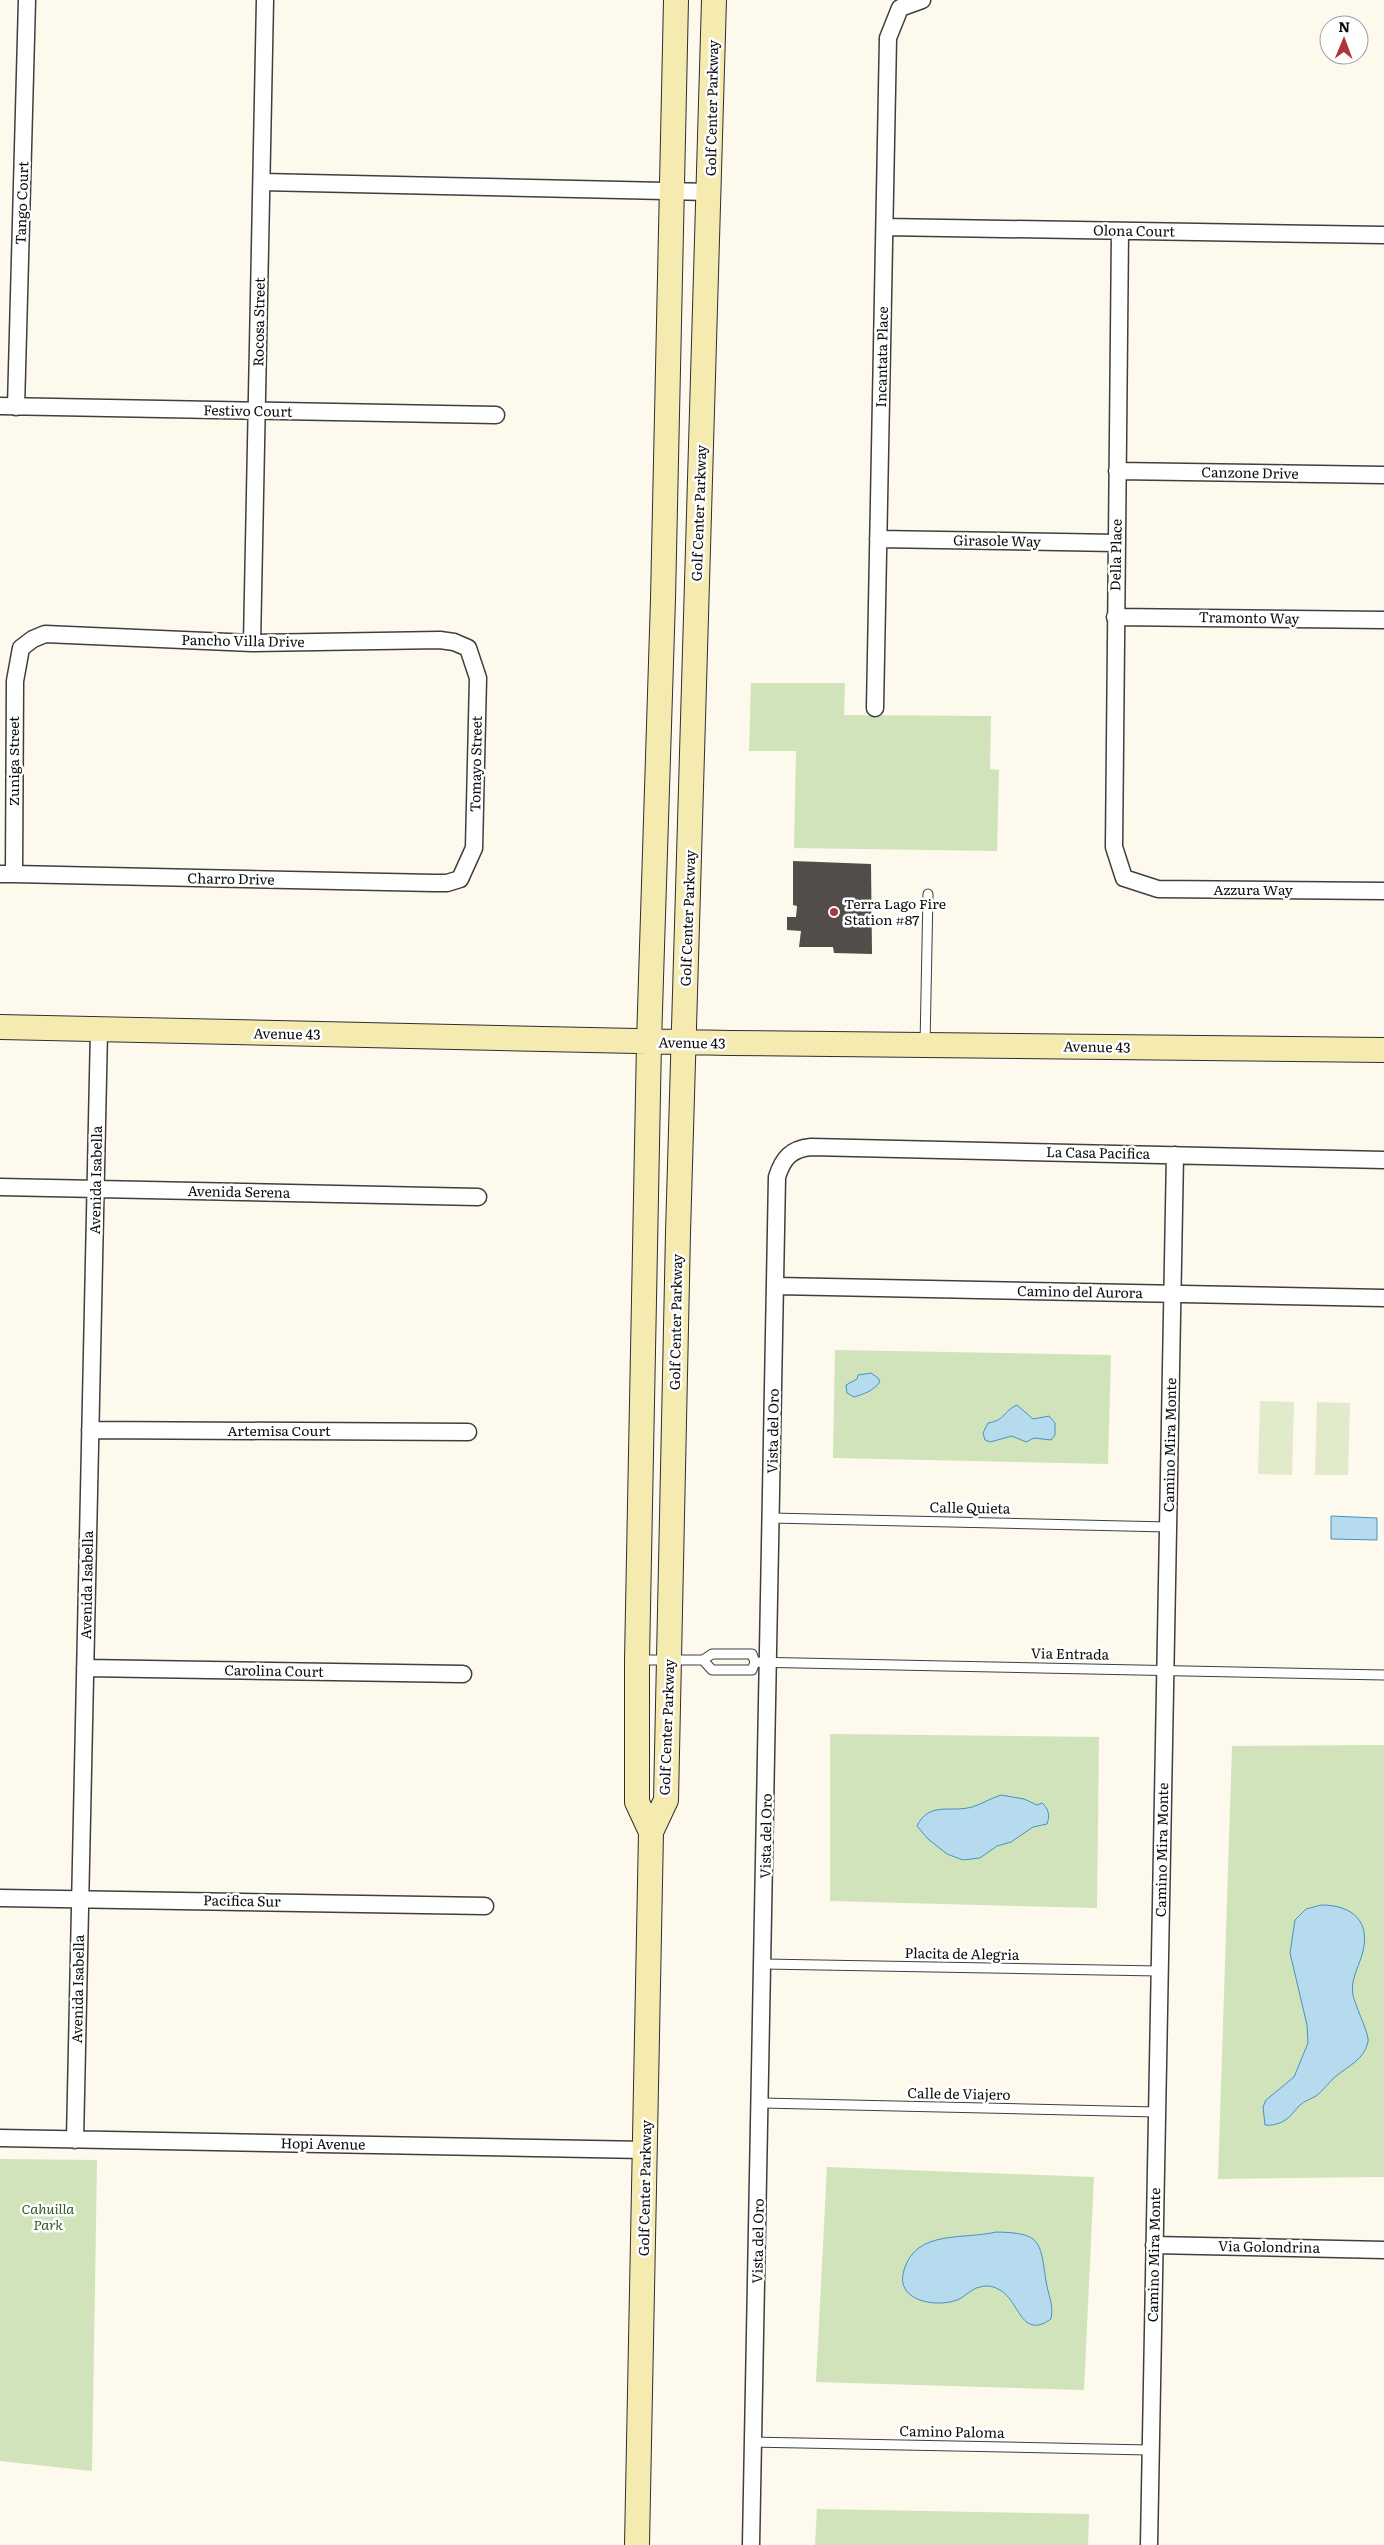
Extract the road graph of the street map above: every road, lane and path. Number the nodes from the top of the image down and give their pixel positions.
1 (27, 0) edge
2 (265, 0) edge
3 (676, 0) edge
4 (714, 0) edge
5 (922, 0) edge
6 (262, 182) junction
7 (671, 191) junction
8 (710, 192) junction
9 (885, 227) junction
10 (1120, 231) junction
11 (1384, 235) edge
12 (8, 406) edge
13 (257, 411) junction
14 (496, 415) dead end
15 (1117, 471) junction
16 (1384, 475) edge
17 (878, 539) junction
18 (1116, 543) junction
19 (1115, 617) junction
20 (1384, 620) edge
21 (252, 643) junction
22 (21, 648) joint
23 (468, 648) joint
24 (875, 708) dead end
25 (7, 874) edge
26 (1124, 878) joint
27 (460, 879) joint
28 (1384, 891) edge
29 (928, 894) dead end
30 (0, 1027) edge
31 (99, 1030) junction
32 (649, 1042) junction
33 (684, 1042) junction
34 (926, 1045) junction
35 (1384, 1050) edge
36 (811, 1147) joint
37 (1176, 1155) junction
38 (1384, 1160) edge
39 (0, 1187) edge
40 (96, 1189) junction
41 (478, 1196) dead end
42 (776, 1286) junction
43 (1173, 1294) junction
44 (1384, 1298) edge
45 (90, 1430) junction
46 (468, 1432) dead end
47 (771, 1518) junction
48 (1168, 1527) junction
49 (636, 1660) junction
50 (669, 1660) junction
51 (703, 1660) junction
52 (762, 1662) junction
53 (85, 1668) junction
54 (1166, 1670) junction
55 (463, 1674) dead end
56 (1384, 1675) edge
57 (651, 1832) junction
58 (0, 1898) edge
59 (80, 1899) junction
60 (484, 1906) dead end
61 (764, 1964) junction
62 (1159, 1971) junction
63 (761, 2103) junction
64 (1156, 2112) junction
65 (0, 2138) edge
66 (75, 2140) junction
67 (645, 2150) junction
68 (1154, 2245) junction
69 (1384, 2250) edge
70 (753, 2442) junction
71 (1150, 2450) junction
72 (638, 2545) edge
73 (752, 2545) edge
74 (1149, 2545) edge

1 - 12 street, Tango Court
2 - 6 street, Rocosa Street
3 - 7 main road, Golf Center Parkway
4 - 8 main road, Golf Center Parkway
5 - 9 street, Incantata Place
6 - 7 street
6 - 13 street, Rocosa Street
7 - 8 street
7 - 32 main road, Golf Center Parkway
8 - 33 main road, Golf Center Parkway
9 - 10 street, Olona Court
9 - 17 street, Incantata Place
10 - 11 street, Olona Court
10 - 15 street, Della Place
12 - 13 street, Festivo Court
13 - 14 street, Festivo Court
13 - 21 street, Rocosa Street
15 - 16 street, Canzone Drive
15 - 18 street, Della Place
17 - 18 street, Girasole Way
17 - 24 street, Incantata Place
18 - 19 street, Della Place
19 - 20 street, Tramonto Way
19 - 26 street, Della Place
21 - 22 street, Pancho Villa Drive
21 - 23 street, Pancho Villa Drive
22 - 25 street, Zuniga Street
23 - 27 street, Tomayo Street
25 - 27 street, Charro Drive
26 - 28 street, Azzura Way
29 - 34 lane
30 - 31 main road, Avenue 43
31 - 32 main road, Avenue 43
31 - 40 street, Avenida Isabella
32 - 33 main road, Avenue 43
32 - 49 main road, Golf Center Parkway
33 - 34 main road, Avenue 43
33 - 50 main road, Golf Center Parkway
34 - 35 main road, Avenue 43
36 - 37 street, La Casa Pacifica
36 - 42 street, Vista del Oro
37 - 38 street, La Casa Pacifica
37 - 43 street, Camino Mira Monte
39 - 40 street, Avenida Serena
40 - 41 street, Avenida Serena
40 - 45 street, Avenida Isabella
42 - 43 street, Camino del Aurora
42 - 47 street, Vista del Oro
43 - 44 street, Camino del Aurora
43 - 48 street, Camino Mira Monte
45 - 46 street, Artemisa Court
45 - 53 street, Avenida Isabella
47 - 48 lane, Calle Quieta
47 - 52 street, Vista del Oro
48 - 54 street, Camino Mira Monte
49 - 50 lane, Via Entrada
49 - 57 main road, Golf Center Parkway
50 - 51 lane, Via Entrada
50 - 57 main road, Golf Center Parkway
51 - 52 lane, Via Entrada
51 - 52 lane, Via Entrada
52 - 54 lane, Via Entrada
52 - 61 street, Vista del Oro
53 - 55 street, Carolina Court
53 - 59 street, Avenida Isabella
54 - 56 lane, Via Entrada
54 - 62 street, Camino Mira Monte
57 - 67 main road, Golf Center Parkway
58 - 59 street, Pacifica Sur
59 - 60 street, Pacifica Sur
59 - 66 street, Avenida Isabella
61 - 62 lane, Placita de Alegria
61 - 63 street, Vista del Oro
62 - 64 street, Camino Mira Monte
63 - 64 lane, Calle de Viajero
63 - 70 street, Vista del Oro
64 - 68 street, Camino Mira Monte
65 - 66 street, Hopi Avenue
66 - 67 street, Hopi Avenue
67 - 72 main road, Golf Center Parkway
68 - 69 street, Via Golondrina
68 - 71 street, Camino Mira Monte
70 - 71 lane, Camino Paloma
70 - 73 street, Vista del Oro
71 - 74 street, Camino Mira Monte

